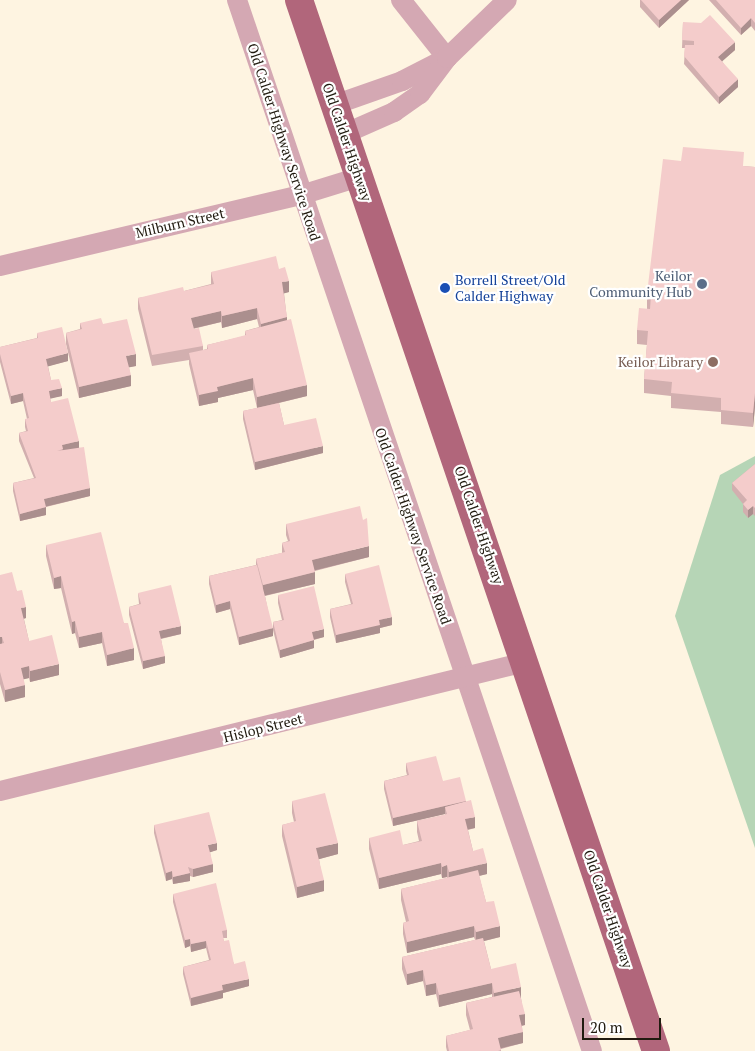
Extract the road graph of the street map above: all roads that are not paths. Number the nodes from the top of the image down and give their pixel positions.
1 (237, 0) edge
2 (299, 0) edge
3 (401, 0) edge
4 (507, 0) edge
5 (447, 58) junction
6 (334, 105) junction
7 (344, 134) junction
8 (359, 177) junction
9 (302, 194) junction
10 (0, 266) edge
11 (525, 662) junction
12 (465, 679) junction
13 (0, 791) edge
14 (592, 1051) edge
15 (656, 1051) edge

1 - 9 street, Old Calder Highway Service Road
2 - 6 main road, Old Calder Highway
3 - 5 street
4 - 5 street
5 - 6 street
5 - 7 street
6 - 7 main road, Old Calder Highway
7 - 8 main road, Old Calder Highway
8 - 9 street, Milburn Street
8 - 11 main road, Old Calder Highway
9 - 10 street, Milburn Street
9 - 12 street, Old Calder Highway Service Road
11 - 12 street, Hislop Street
11 - 15 main road, Old Calder Highway
12 - 13 street, Hislop Street
12 - 14 street, Old Calder Highway Service Road

